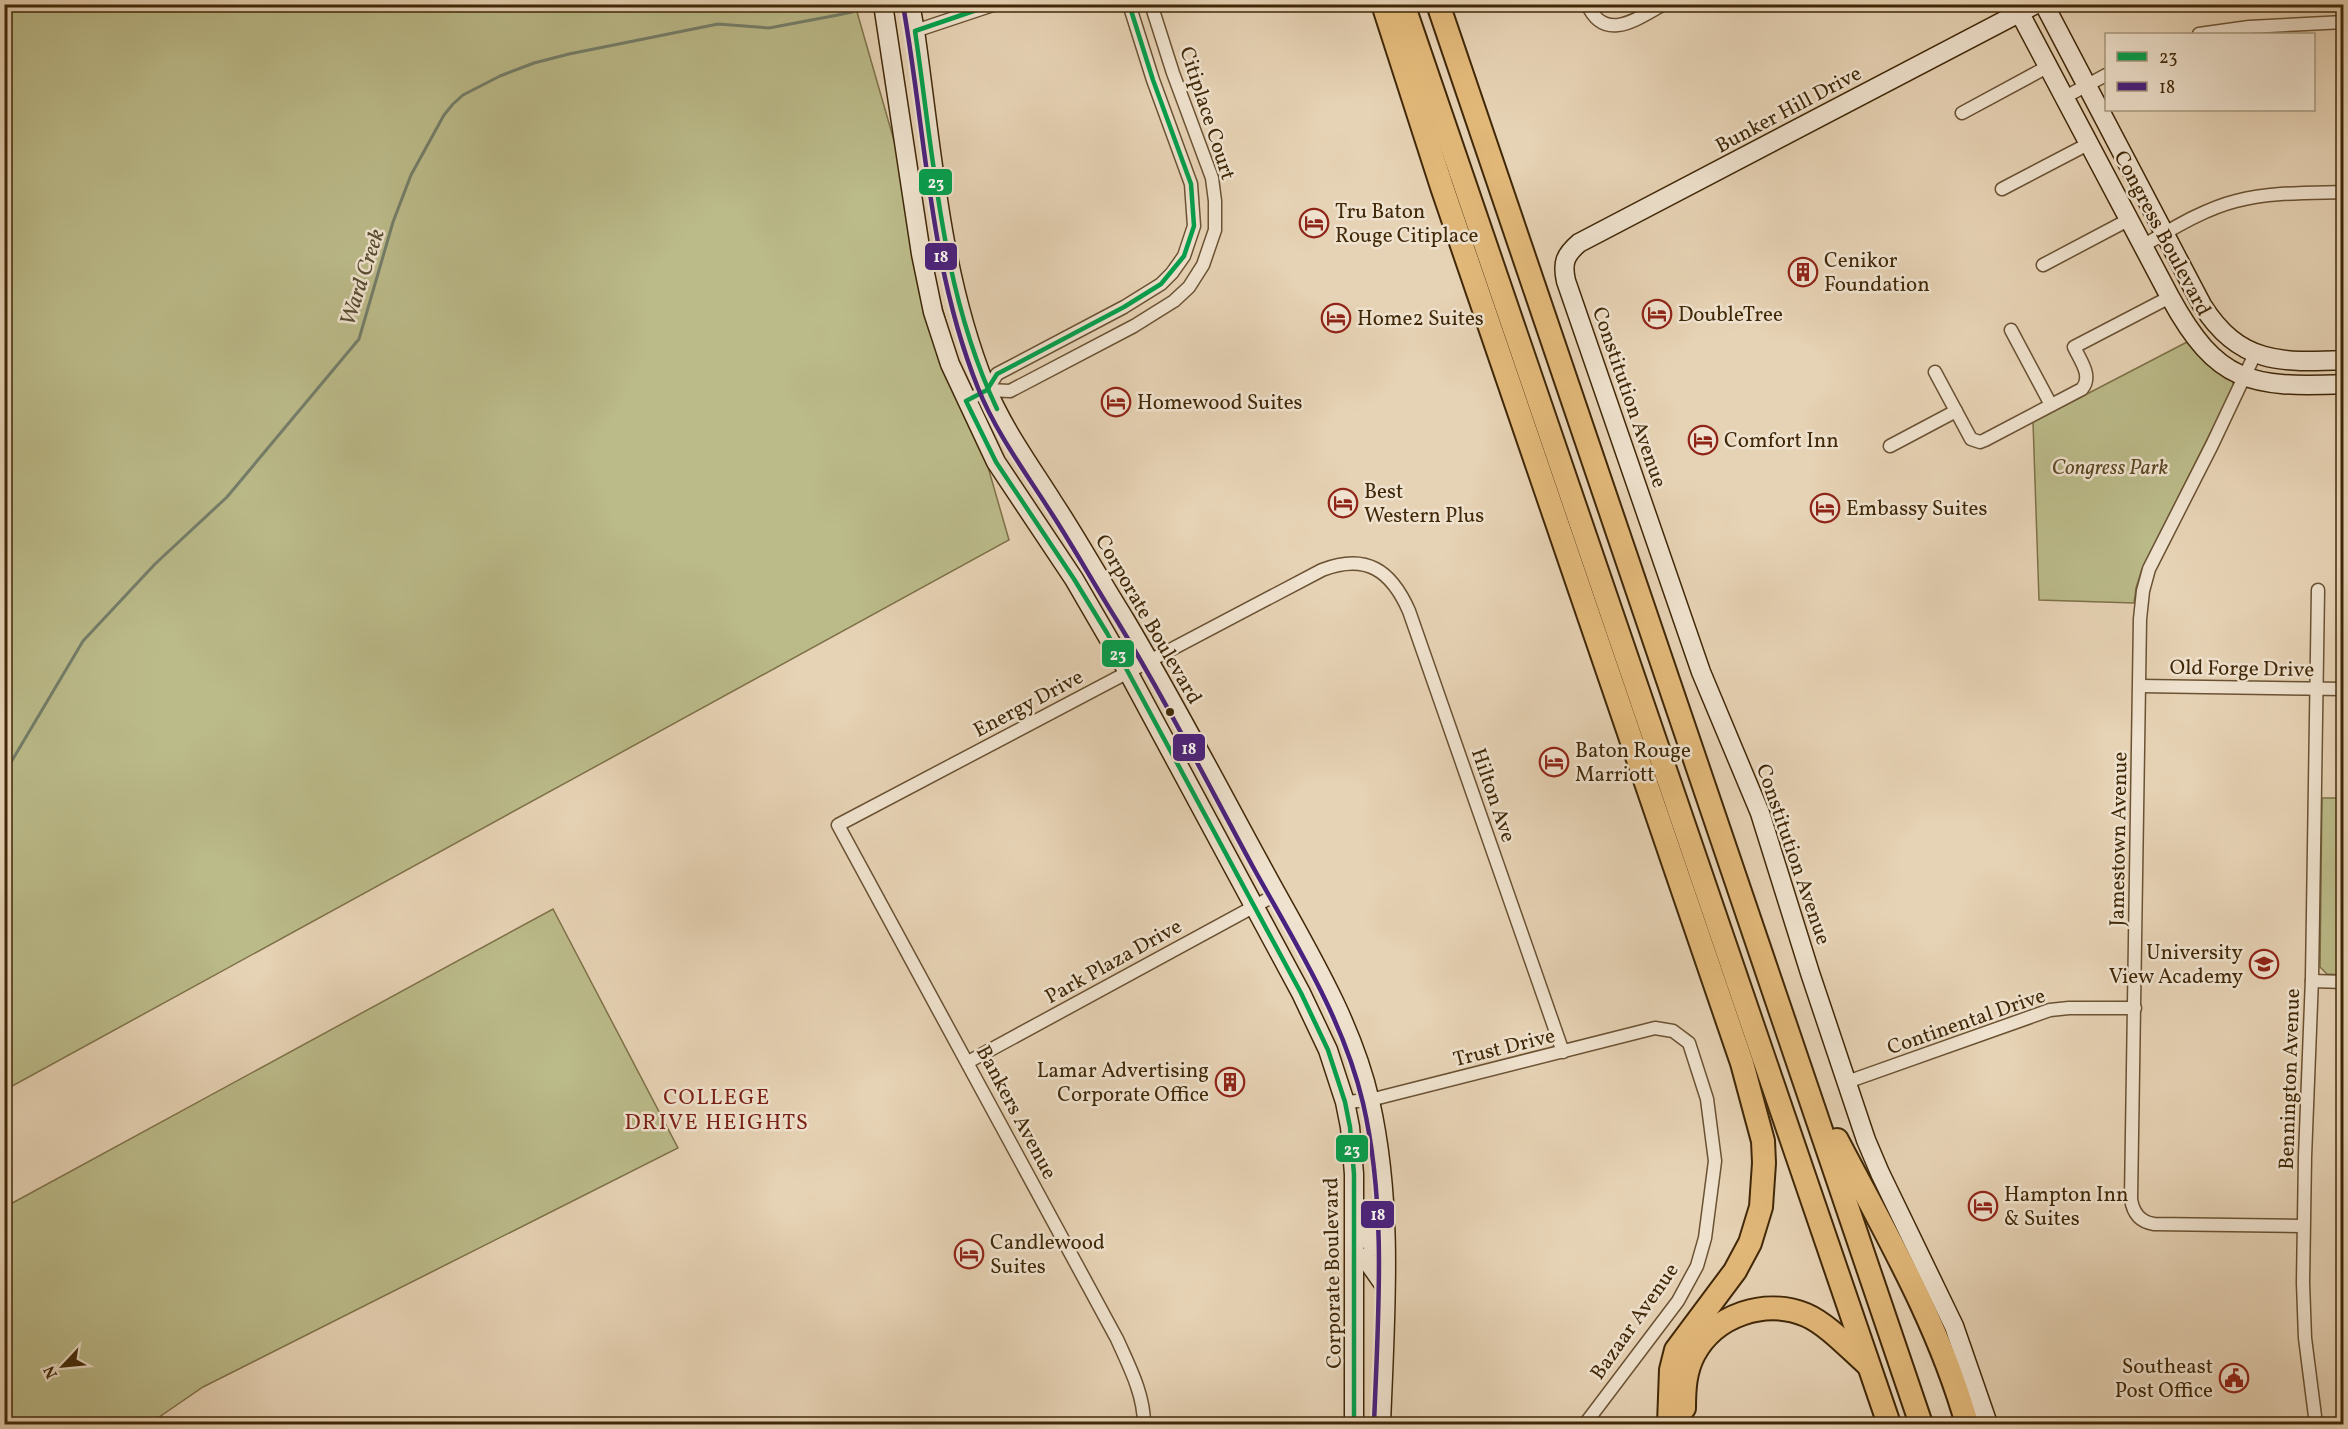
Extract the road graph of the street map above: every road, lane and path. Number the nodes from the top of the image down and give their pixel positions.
1 (883, 4) edge
2 (996, 4) edge
3 (1129, 4) edge
4 (1151, 4) edge
5 (1383, 4) edge
6 (1403, 4) edge
7 (1438, 4) edge
8 (1587, 4) edge
9 (1664, 4) edge
10 (2044, 4) edge
11 (2024, 7) edge
12 (910, 8) edge
13 (2343, 22) edge
14 (915, 31) junction
15 (2206, 33) edge
16 (2049, 66) junction
17 (1173, 73) junction
18 (2105, 76) edge
19 (1153, 80) junction
20 (2087, 85) junction
21 (2065, 97) junction
22 (1962, 112) dead end
23 (2090, 143) junction
24 (1213, 188) junction
25 (2002, 189) dead end
26 (1192, 191) junction
27 (2343, 192) edge
28 (2130, 219) junction
29 (2165, 233) junction
30 (2144, 246) junction
31 (1565, 258) joint
32 (2043, 265) dead end
33 (1176, 268) junction
34 (1194, 279) junction
35 (2170, 297) junction
36 (1087, 326) junction
37 (2011, 330) dead end
38 (1097, 345) junction
39 (2255, 354) junction
40 (2343, 360) edge
41 (1935, 372) dead end
42 (2245, 377) junction
43 (2343, 384) edge
44 (987, 390) junction
45 (966, 401) junction
46 (2051, 405) junction
47 (1956, 411) junction
48 (1890, 446) dead end
49 (1368, 566) joint
50 (2318, 590) dead end
51 (1149, 660) junction
52 (1128, 672) junction
53 (2140, 686) junction
54 (2316, 688) junction
55 (2343, 689) edge
56 (1192, 790) junction
57 (1225, 799) junction
58 (838, 825) joint
59 (1277, 894) junction
60 (1254, 906) junction
61 (2312, 981) junction
62 (2343, 982) edge
63 (2135, 1008) junction
64 (1673, 1031) joint
65 (1328, 1050) junction
66 (1563, 1052) junction
67 (968, 1062) junction
68 (1360, 1066) junction
69 (1803, 1075) junction
70 (1847, 1082) junction
71 (1370, 1100) junction
72 (1345, 1102) junction
73 (1354, 1195) junction
74 (2303, 1226) junction
75 (1385, 1247) junction
76 (1355, 1255) junction
77 (1385, 1286) junction
78 (1355, 1361) junction
79 (1868, 1364) junction
80 (1383, 1371) junction
81 (1918, 1415) edge
82 (1886, 1417) edge
83 (1676, 1423) edge
84 (1144, 1425) edge
85 (1354, 1425) edge
86 (1381, 1425) edge
87 (1585, 1425) edge
88 (1967, 1425) edge
89 (1988, 1425) edge
90 (2316, 1425) edge

1 - 45 street, Corporate Boulevard
2 - 14 street
3 - 19 street, Citiplace Court
4 - 17 street, Citiplace Court
5 - 83 highway
6 - 79 highway
7 - 69 highway
8 - 9 street
10 - 20 street, Congress Boulevard
11 - 16 street, Congress Boulevard
11 - 31 street, Bunker Hill Drive
12 - 14 street, Corporate Boulevard
13 - 15 street
14 - 44 street, Corporate Boulevard
16 - 21 street, Congress Boulevard
16 - 22 street
17 - 19 street
17 - 24 street, Citiplace Court
18 - 20 street
19 - 26 street, Citiplace Court
20 - 21 street
20 - 29 street, Congress Boulevard
21 - 23 street, Congress Boulevard
23 - 25 street
23 - 28 street, Congress Boulevard
24 - 26 street
24 - 34 street, Citiplace Court
26 - 33 street, Citiplace Court
27 - 29 street
28 - 30 street, Congress Boulevard
28 - 32 street
29 - 30 street
29 - 39 street, Congress Boulevard
30 - 35 street, Congress Boulevard
31 - 70 street, Constitution Avenue
33 - 34 street
33 - 36 street, Citiplace Court
34 - 38 street, Citiplace Court
35 - 42 street, Congress Boulevard
35 - 46 street
36 - 38 street
36 - 44 street, Citiplace Court
37 - 46 street
38 - 44 street, Citiplace Court
39 - 40 street, Congress Boulevard
39 - 42 street, Jamestown Avenue
41 - 47 street
42 - 43 street, Congress Boulevard
42 - 53 street, Jamestown Avenue
44 - 45 street, Citiplace Court
44 - 51 street, Corporate Boulevard
45 - 52 street, Corporate Boulevard
46 - 47 street
47 - 48 street
49 - 51 street, Energy Drive
49 - 66 street, Hilton Ave
50 - 54 street, Bennington Avenue
51 - 52 street, Energy Drive
51 - 57 street, Corporate Boulevard
52 - 56 street, Corporate Boulevard
52 - 58 street, Energy Drive
53 - 54 street, Old Forge Drive
53 - 63 street, Jamestown Avenue
54 - 55 street, Old Forge Drive
54 - 61 street, Bennington Avenue
56 - 57 street
56 - 60 street, Corporate Boulevard
57 - 59 street, Corporate Boulevard
58 - 67 street, Bankers Avenue
59 - 60 street, Park Plaza Drive
59 - 68 street, Corporate Boulevard
60 - 65 street, Corporate Boulevard
60 - 67 street, Park Plaza Drive
61 - 62 street
61 - 74 street, Bennington Avenue
63 - 70 street, Continental Drive
63 - 74 street, Jamestown Avenue
64 - 66 street, Trust Drive
64 - 87 street, Bazaar Avenue
65 - 68 street
65 - 72 street, Corporate Boulevard
66 - 71 street, Trust Drive
67 - 84 street, Bankers Avenue
68 - 71 street, Corporate Boulevard
69 - 81 highway
69 - 88 highway
70 - 89 street, Constitution Avenue
71 - 72 street, Trust Drive
71 - 75 street, Corporate Boulevard
72 - 73 street, Corporate Boulevard
73 - 75 street
73 - 76 street, Corporate Boulevard
74 - 90 street, Bennington Avenue
75 - 77 street, Corporate Boulevard
76 - 77 street
76 - 78 street, Corporate Boulevard
77 - 80 street, Corporate Boulevard
78 - 80 street
78 - 85 street, Corporate Boulevard
79 - 82 highway
79 - 83 highway
80 - 86 street, Corporate Boulevard

